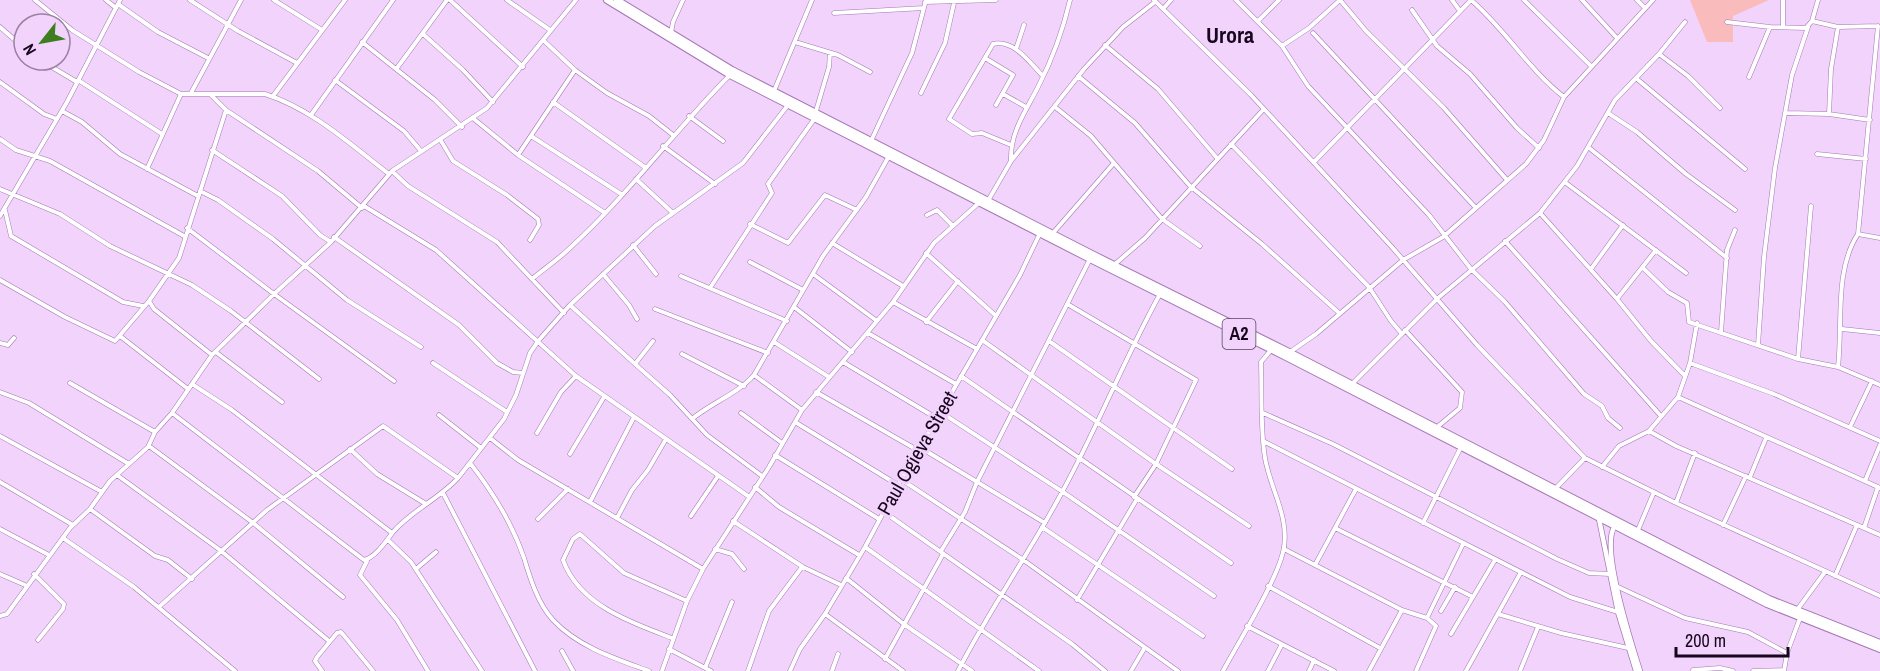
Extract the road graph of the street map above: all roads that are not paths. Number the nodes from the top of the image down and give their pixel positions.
1 (35, 0) edge
2 (106, 0) edge
3 (190, 0) edge
4 (242, 0) edge
5 (274, 0) edge
6 (345, 0) edge
7 (393, 0) edge
8 (449, 0) edge
9 (507, 0) edge
10 (576, 0) edge
11 (607, 0) edge
12 (617, 0) edge
13 (683, 0) edge
14 (812, 0) edge
15 (996, 0) edge
16 (1070, 0) edge
17 (1171, 0) edge
18 (1236, 0) edge
19 (1279, 0) edge
20 (1340, 0) edge
21 (1452, 0) edge
22 (1471, 0) edge
23 (1524, 0) edge
24 (1582, 0) edge
25 (1637, 0) edge
26 (1653, 0) edge
27 (1783, 0) edge
28 (1818, 0) edge
29 (926, 1) edge
30 (1154, 1) edge
31 (954, 3) junction
32 (118, 4) edge
33 (924, 8) junction
34 (1645, 8) junction
35 (1163, 9) junction
36 (1412, 10) dead end
37 (1460, 11) junction
38 (834, 13) dead end
39 (1257, 21) junction
40 (1812, 21) junction
41 (1685, 22) dead end
42 (1727, 22) dead end
43 (226, 24) junction
44 (1024, 25) dead end
45 (1879, 26) edge
46 (0, 27) edge
47 (1770, 27) junction
48 (1783, 27) junction
49 (1808, 27) junction
50 (1838, 27) junction
51 (322, 30) junction
52 (550, 30) junction
53 (1313, 33) dead end
54 (423, 34) junction
55 (671, 34) junction
56 (12, 38) edge
57 (1617, 38) junction
58 (543, 40) junction
59 (1432, 40) junction
60 (362, 42) junction
61 (795, 42) junction
62 (1105, 45) junction
63 (96, 46) junction
64 (1282, 46) junction
65 (1016, 49) junction
66 (830, 53) junction
67 (1659, 54) junction
68 (207, 58) junction
69 (985, 58) junction
70 (297, 63) junction
71 (1591, 66) junction
72 (522, 67) junction
73 (397, 68) junction
74 (1402, 68) junction
75 (576, 70) junction
76 (61, 72) edge
77 (870, 72) dead end
78 (730, 75) junction
79 (1043, 76) junction
80 (1078, 76) junction
81 (1749, 77) dead end
82 (1637, 79) junction
83 (334, 80) junction
84 (77, 81) junction
85 (0, 82) edge
86 (197, 84) junction
87 (774, 91) junction
88 (203, 92) junction
89 (191, 93) junction
90 (921, 93) dead end
91 (181, 94) junction
92 (1003, 94) junction
93 (212, 95) junction
94 (273, 96) junction
95 (1564, 97) junction
96 (1374, 99) junction
97 (493, 102) junction
98 (553, 102) junction
99 (789, 105) junction
100 (996, 105) dead end
101 (1026, 107) junction
102 (1055, 107) junction
103 (1720, 108) dead end
104 (1263, 110) junction
105 (62, 111) junction
106 (226, 111) junction
107 (1608, 113) junction
108 (1787, 113) junction
109 (816, 114) junction
110 (1829, 114) junction
111 (311, 115) junction
112 (689, 116) junction
113 (57, 119) junction
114 (474, 119) junction
115 (1870, 120) junction
116 (462, 127) junction
117 (1346, 127) junction
118 (162, 134) junction
119 (674, 135) junction
120 (531, 136) junction
121 (0, 139) edge
122 (441, 141) junction
123 (723, 141) dead end
124 (871, 141) junction
125 (1231, 144) junction
126 (1011, 145) junction
127 (663, 146) junction
128 (1588, 147) junction
129 (1539, 148) junction
130 (212, 150) junction
131 (421, 151) junction
132 (1817, 154) dead end
133 (518, 155) junction
134 (889, 156) junction
135 (35, 158) junction
136 (1217, 158) junction
137 (1866, 159) junction
138 (1011, 161) junction
139 (1314, 162) junction
140 (1114, 163) junction
141 (646, 168) junction
142 (147, 169) junction
143 (1745, 169) dead end
144 (391, 173) junction
145 (636, 179) junction
146 (1507, 180) junction
147 (1566, 183) junction
148 (715, 184) junction
149 (1190, 186) junction
150 (0, 189) edge
151 (200, 191) junction
152 (621, 194) junction
153 (198, 196) junction
154 (13, 197) junction
155 (989, 199) junction
156 (980, 202) junction
157 (1811, 206) dead end
158 (363, 207) junction
159 (1476, 208) junction
160 (5, 209) junction
161 (857, 210) junction
162 (1735, 210) dead end
163 (605, 213) junction
164 (673, 213) junction
165 (1540, 213) junction
166 (927, 215) dead end
167 (0, 216) edge
168 (1162, 219) junction
169 (750, 224) junction
170 (952, 225) junction
171 (1623, 225) junction
172 (187, 228) junction
173 (1735, 230) dead end
174 (1040, 232) junction
175 (1053, 232) junction
176 (1858, 234) junction
177 (184, 236) junction
178 (334, 237) junction
179 (1443, 237) junction
180 (1880, 238) edge
181 (530, 240) dead end
182 (1505, 241) junction
183 (331, 242) junction
184 (832, 243) junction
185 (633, 245) junction
186 (1200, 246) dead end
187 (1656, 250) junction
188 (926, 253) junction
189 (1727, 258) junction
190 (1090, 260) junction
191 (1403, 260) junction
192 (750, 262) dead end
193 (305, 265) junction
194 (1114, 265) junction
195 (1642, 268) junction
196 (1470, 269) junction
197 (1590, 269) junction
198 (1686, 273) dead end
199 (168, 274) junction
200 (603, 274) junction
201 (656, 274) dead end
202 (813, 274) junction
203 (681, 276) dead end
204 (532, 279) junction
205 (0, 280) edge
206 (958, 281) junction
207 (903, 286) junction
208 (1369, 287) junction
209 (710, 288) junction
210 (803, 290) junction
211 (274, 294) junction
212 (1160, 294) junction
213 (1437, 298) junction
214 (1617, 299) junction
215 (148, 301) junction
216 (892, 302) junction
217 (570, 305) junction
218 (1069, 305) junction
219 (143, 306) junction
220 (794, 307) junction
221 (655, 309) dead end
222 (1338, 312) junction
223 (564, 313) junction
224 (995, 315) junction
225 (637, 320) dead end
226 (787, 321) junction
227 (877, 321) junction
228 (245, 322) junction
229 (926, 322) junction
230 (1697, 323) junction
231 (1842, 329) junction
232 (1404, 332) junction
233 (1721, 332) junction
234 (868, 333) junction
235 (1880, 333) edge
236 (120, 336) junction
237 (14, 338) dead end
238 (539, 340) junction
239 (982, 340) junction
240 (653, 341) dead end
241 (1049, 341) junction
242 (774, 342) junction
243 (1133, 342) junction
244 (0, 343) edge
245 (1758, 345) junction
246 (421, 348) dead end
247 (976, 349) junction
248 (1271, 350) junction
249 (768, 352) junction
250 (852, 352) junction
251 (1289, 352) junction
252 (215, 354) junction
253 (682, 354) dead end
254 (1798, 359) junction
255 (843, 362) junction
256 (433, 363) dead end
257 (1690, 363) junction
258 (635, 364) junction
259 (1838, 367) junction
260 (523, 373) junction
261 (753, 375) junction
262 (576, 376) junction
263 (961, 376) junction
264 (1031, 376) junction
265 (1685, 376) junction
266 (830, 377) junction
267 (319, 380) dead end
268 (394, 381) dead end
269 (1872, 381) junction
270 (70, 383) dead end
271 (192, 384) junction
272 (956, 384) junction
273 (1113, 385) junction
274 (1352, 385) junction
275 (1880, 385) edge
276 (744, 387) junction
277 (188, 389) junction
278 (0, 392) edge
279 (816, 392) junction
280 (604, 397) junction
281 (1678, 397) junction
282 (282, 402) dead end
283 (802, 410) junction
284 (507, 412) junction
285 (172, 413) junction
286 (741, 413) dead end
287 (942, 413) junction
288 (1014, 413) junction
289 (1263, 413) junction
290 (439, 415) dead end
291 (1660, 415) junction
292 (634, 417) junction
293 (938, 418) junction
294 (692, 420) junction
295 (1097, 421) junction
296 (795, 422) junction
297 (1172, 427) junction
298 (1850, 427) junction
299 (1436, 428) junction
300 (1620, 428) dead end
301 (1649, 431) junction
302 (155, 432) junction
303 (537, 433) dead end
304 (0, 436) edge
305 (490, 438) junction
306 (1766, 438) junction
307 (666, 439) junction
308 (1263, 441) junction
309 (782, 443) junction
310 (1880, 443) edge
311 (149, 446) junction
312 (1461, 447) junction
313 (481, 448) junction
314 (350, 449) junction
315 (920, 449) junction
316 (995, 449) junction
317 (1695, 453) junction
318 (570, 454) dead end
319 (775, 455) junction
320 (1078, 457) junction
321 (1585, 459) junction
322 (470, 463) junction
323 (129, 464) junction
324 (1156, 464) junction
325 (1602, 467) junction
326 (1232, 469) dead end
327 (318, 474) junction
328 (117, 475) junction
329 (718, 476) junction
330 (762, 476) junction
331 (1748, 476) junction
332 (458, 478) junction
333 (902, 480) junction
334 (1865, 480) junction
335 (0, 482) edge
336 (976, 482) junction
337 (898, 485) junction
338 (755, 487) junction
339 (1879, 488) edge
340 (568, 489) junction
341 (1356, 489) junction
342 (1555, 489) junction
343 (102, 492) junction
344 (1063, 492) junction
345 (1654, 492) junction
346 (443, 493) junction
347 (748, 496) junction
348 (1436, 496) junction
349 (284, 497) junction
350 (1136, 498) junction
351 (590, 502) junction
352 (1676, 503) junction
353 (426, 504) junction
354 (90, 509) junction
355 (884, 512) junction
356 (691, 516) dead end
357 (538, 519) dead end
358 (617, 519) junction
359 (879, 519) junction
360 (960, 519) junction
361 (1599, 519) junction
362 (734, 521) junction
363 (252, 522) junction
364 (1423, 523) junction
365 (73, 525) junction
366 (1044, 525) junction
367 (1724, 525) junction
368 (1857, 525) junction
369 (1249, 526) dead end
370 (1615, 526) junction
371 (1335, 528) junction
372 (1864, 528) junction
373 (0, 529) edge
374 (1638, 530) junction
375 (1118, 531) junction
376 (392, 533) junction
377 (1880, 535) edge
378 (63, 538) junction
379 (388, 540) junction
380 (1463, 544) junction
381 (865, 547) junction
382 (714, 549) junction
383 (1284, 549) junction
384 (220, 550) junction
385 (1672, 550) junction
386 (436, 552) dead end
387 (942, 553) junction
388 (49, 555) junction
389 (859, 555) junction
390 (1022, 559) junction
391 (367, 560) junction
392 (1495, 560) junction
393 (1231, 563) dead end
394 (1315, 565) junction
395 (1098, 566) junction
396 (802, 567) junction
397 (703, 568) junction
398 (416, 569) junction
399 (744, 569) dead end
400 (1521, 572) junction
401 (1825, 572) junction
402 (0, 574) edge
403 (34, 574) junction
404 (1610, 574) junction
405 (1835, 576) junction
406 (846, 578) junction
407 (192, 579) junction
408 (1444, 581) junction
409 (25, 585) junction
410 (841, 585) junction
411 (1268, 586) junction
412 (1617, 586) junction
413 (1455, 587) junction
414 (925, 590) junction
415 (999, 595) junction
416 (1214, 596) dead end
417 (1880, 596) edge
418 (343, 597) dead end
419 (1473, 597) junction
420 (1077, 600) junction
421 (687, 601) junction
422 (732, 602) dead end
423 (159, 607) junction
424 (1402, 610) junction
425 (1441, 611) dead end
426 (1618, 612) junction
427 (1800, 613) junction
428 (825, 614) junction
429 (1498, 614) junction
430 (0, 616) edge
431 (1427, 618) junction
432 (905, 625) junction
433 (1247, 626) junction
434 (1538, 627) junction
435 (981, 628) junction
436 (1451, 634) dead end
437 (1203, 636) dead end
438 (673, 638) junction
439 (38, 640) dead end
440 (329, 641) junction
441 (1880, 643) edge
442 (1282, 644) junction
443 (669, 648) junction
444 (1380, 648) junction
445 (1628, 648) junction
446 (1144, 649) junction
447 (1880, 649) edge
448 (562, 651) dead end
449 (1787, 653) junction
450 (838, 654) dead end
451 (885, 659) junction
452 (1314, 660) junction
453 (962, 664) junction
454 (705, 668) junction
455 (1467, 670) edge
456 (1693, 670) edge
457 (1784, 670) edge
458 (235, 671) edge
459 (322, 671) edge
460 (373, 671) edge
461 (428, 671) edge
462 (482, 671) edge
463 (535, 671) edge
464 (573, 671) edge
465 (649, 671) edge
466 (662, 671) edge
467 (711, 671) edge
468 (748, 671) edge
469 (790, 671) edge
470 (832, 671) edge
471 (903, 671) edge
472 (958, 671) edge
473 (972, 671) edge
474 (1039, 671) edge
475 (1105, 671) edge
476 (1131, 671) edge
477 (1178, 671) edge
478 (1223, 671) edge
479 (1268, 671) edge
480 (1309, 671) edge
481 (1335, 671) edge
482 (1369, 671) edge
483 (1416, 671) edge
484 (1474, 671) edge
485 (1520, 671) edge
486 (1638, 671) edge
487 (1732, 671) edge
488 (1753, 671) edge

1 - 63 street
2 - 32 street
3 - 43 street
4 - 43 street
5 - 51 street
6 - 51 street
7 - 60 street
8 - 54 street
8 - 72 street
9 - 52 street
10 - 52 street
11 - 78 highway, A2
12 - 55 highway, A2
13 - 55 street
14 - 61 street
15 - 31 street
16 - 79 street
17 - 35 street
18 - 39 street
19 - 39 street
20 - 64 street
20 - 74 street
21 - 37 street
22 - 37 street
22 - 95 street
23 - 71 street
24 - 57 street
25 - 34 street
26 - 34 street
27 - 48 street
28 - 40 street
29 - 31 street
29 - 33 street
30 - 35 street
30 - 62 street
31 - 90 street
32 - 63 street
32 - 68 street
33 - 38 street
33 - 124 street
34 - 57 street
35 - 104 street
36 - 59 street
37 - 59 street
39 - 64 street
40 - 49 street
40 - 50 street
41 - 67 street
42 - 47 street
43 - 68 street
43 - 70 street
44 - 65 street
45 - 50 street
45 - 115 street
46 - 56 street
47 - 48 street
47 - 81 street
48 - 49 street
49 - 108 street
50 - 110 street
51 - 70 street
52 - 58 street
53 - 96 street
54 - 73 street
54 - 97 street
55 - 87 highway, A2
57 - 71 street
58 - 72 street
58 - 75 street
59 - 74 street
59 - 129 street
60 - 73 street
60 - 83 street
61 - 66 street
61 - 87 street
62 - 80 street
62 - 136 street
63 - 84 street
63 - 91 street
64 - 117 street
65 - 69 street
65 - 79 street
66 - 77 street
66 - 109 street
67 - 82 street
67 - 103 street
68 - 86 street
69 - 92 street
69 - 126 street
70 - 94 street
71 - 95 street
72 - 97 street
73 - 116 street
74 - 96 street
74 - 146 street
75 - 98 street
75 - 119 street
76 - 84 street
78 - 99 highway, A2
78 - 112 street
79 - 101 street
80 - 102 street
80 - 149 street
82 - 107 street
82 - 143 street
83 - 111 street
83 - 131 street
84 - 105 street
84 - 118 street
85 - 113 street
86 - 88 street
86 - 89 street
87 - 109 highway, A2
88 - 89 street
88 - 93 street
89 - 91 street
91 - 118 street
92 - 100 street
92 - 101 street
93 - 94 street
93 - 106 street
94 - 111 street
95 - 129 street
96 - 117 street
96 - 159 street
97 - 114 street
98 - 120 street
98 - 141 street
99 - 109 highway, A2
99 - 148 street
101 - 126 street
102 - 138 street
102 - 140 street
104 - 125 street
104 - 139 street
105 - 113 street
105 - 142 street
106 - 130 street
106 - 158 street
107 - 128 street
107 - 162 street
108 - 110 street
108 - 245 street
109 - 124 highway, A2
109 - 134 highway, A2
109 - 169 street
110 - 115 street
111 - 144 street
112 - 119 street
112 - 123 street
113 - 135 street
114 - 116 street
114 - 133 street
115 - 137 street
116 - 122 street
117 - 139 street
117 - 179 street
118 - 142 street
119 - 127 street
120 - 133 street
120 - 152 street
121 - 135 street
122 - 131 street
122 - 181 street
124 - 155 highway, A2
125 - 136 street
125 - 208 street
126 - 138 street
127 - 141 street
127 - 148 street
128 - 147 street
128 - 189 street
129 - 146 street
130 - 151 street
130 - 183 street
131 - 144 street
132 - 137 street
133 - 163 street
134 - 156 highway, A2
134 - 161 street
135 - 154 street
135 - 177 street
136 - 149 street
137 - 176 street
138 - 155 street
139 - 191 street
140 - 168 street
140 - 175 street
141 - 145 street
142 - 153 street
144 - 158 street
144 - 204 street
145 - 152 street
145 - 164 street
146 - 159 street
147 - 165 street
147 - 171 street
148 - 164 street
149 - 168 street
149 - 222 street
150 - 154 street
151 - 153 street
151 - 193 street
152 - 163 street
153 - 172 street
154 - 160 street
154 - 199 street
155 - 175 highway, A2
156 - 170 street
156 - 174 highway, A2
157 - 254 street
158 - 178 street
158 - 238 street
159 - 179 street
160 - 167 street
160 - 219 street
161 - 169 street
161 - 184 street
163 - 204 street
164 - 185 street
165 - 182 street
165 - 197 street
166 - 170 street
168 - 186 street
168 - 194 street
169 - 209 street
170 - 188 street
171 - 187 street
171 - 197 street
172 - 177 street
172 - 211 street
173 - 189 street
174 - 190 highway, A2
174 - 224 street, Paul Ogieva Street
175 - 194 highway, A2
176 - 180 street
176 - 231 street
177 - 199 street
178 - 183 street
178 - 260 street
179 - 191 street
179 - 196 street
182 - 196 street
182 - 291 street
183 - 193 street
184 - 202 street
184 - 207 street
185 - 200 street
185 - 201 street
187 - 195 street
187 - 198 street
188 - 206 street
188 - 207 street
189 - 233 street
190 - 212 highway, A2
190 - 218 street
191 - 208 street
191 - 213 street
192 - 210 street
193 - 211 street
193 - 246 street
194 - 251 highway, A2
195 - 214 street
195 - 230 street
196 - 213 street
196 - 300 street
197 - 214 street
199 - 215 street
199 - 228 street
200 - 217 street
200 - 225 street
202 - 210 street
202 - 227 street
203 - 209 street
204 - 223 street
205 - 236 street
206 - 224 street
206 - 229 street
207 - 216 street
208 - 222 street
208 - 232 street
209 - 226 street
210 - 220 street
211 - 228 street
211 - 268 street
212 - 243 street
212 - 248 highway, A2
213 - 232 street
213 - 321 street
214 - 265 street
215 - 219 street
215 - 252 street
216 - 227 street
216 - 229 street
217 - 223 street
217 - 258 street
218 - 241 street
218 - 243 street
219 - 236 street
220 - 226 street
220 - 250 street
221 - 249 street
222 - 251 street
223 - 238 street
224 - 239 street, Paul Ogieva Street
226 - 242 street
227 - 234 street
228 - 252 street
228 - 267 street
229 - 247 street
230 - 233 street
230 - 257 street
231 - 235 street
231 - 259 street
232 - 274 street
232 - 299 street
233 - 245 street
234 - 250 street
234 - 272 street
236 - 277 street
237 - 244 street
238 - 260 street
238 - 262 street
239 - 247 street, Paul Ogieva Street
239 - 264 street
240 - 258 street
241 - 264 street
241 - 273 street
242 - 249 street
242 - 266 street
243 - 273 street
243 - 297 street
245 - 254 street
247 - 263 street, Paul Ogieva Street
248 - 289 street
248 - 312 highway, A2
249 - 261 street
250 - 255 street
251 - 274 highway, A2
252 - 271 street
252 - 282 street
253 - 276 street
254 - 259 street
255 - 266 street
255 - 293 street
256 - 284 street
257 - 265 street
257 - 298 street
258 - 294 street
259 - 269 street
260 - 284 street
261 - 276 street
261 - 283 street
262 - 280 street
262 - 303 street
263 - 272 street, Paul Ogieva Street
263 - 288 street
264 - 288 street
264 - 295 street
265 - 281 street
266 - 279 street
269 - 275 street
269 - 298 street
270 - 302 street
271 - 277 street
271 - 327 street
272 - 287 street, Paul Ogieva Street
273 - 295 street
273 - 297 street
274 - 299 highway, A2
276 - 294 street
277 - 285 street
278 - 323 street
279 - 283 street
279 - 315 street
280 - 292 street
280 - 318 street
281 - 291 street
281 - 306 street
283 - 296 street
284 - 305 street
285 - 302 street
285 - 349 street
286 - 309 street
287 - 293 street, Paul Ogieva Street
287 - 316 street
288 - 316 street
288 - 320 street
289 - 308 street
289 - 348 street
290 - 313 street
291 - 301 street
292 - 307 street
292 - 351 street
293 - 315 street, Paul Ogieva Street
294 - 330 street
295 - 320 street
295 - 324 street
296 - 309 street
296 - 337 street
297 - 324 street
297 - 326 street
298 - 310 street
299 - 342 highway, A2
301 - 317 street
301 - 325 street
302 - 311 street
304 - 343 street
305 - 313 street
305 - 340 street
306 - 331 street
306 - 334 street
307 - 329 street
307 - 358 street
308 - 341 street
308 - 383 street
309 - 319 street
310 - 334 street
311 - 323 street
311 - 363 street
312 - 348 street
312 - 361 highway, A2
313 - 322 street
314 - 327 street
314 - 332 street
314 - 353 street
315 - 333 street, Paul Ogieva Street
315 - 336 street
316 - 336 street
316 - 344 street
317 - 331 street
317 - 352 street
319 - 330 street
319 - 359 street
320 - 344 street
320 - 350 street
321 - 325 street
321 - 342 street
322 - 332 street
322 - 465 street
323 - 328 street
324 - 350 street
324 - 369 street
325 - 345 street
327 - 349 street
327 - 376 street
328 - 343 street
328 - 384 street
329 - 347 street
329 - 356 street
330 - 338 street
331 - 367 street
331 - 368 street
332 - 346 street
333 - 337 street, Paul Ogieva Street
333 - 360 street
334 - 339 street
335 - 365 street
336 - 360 street
336 - 366 street
337 - 355 street, Paul Ogieva Street
338 - 347 street
338 - 389 street
339 - 372 street
340 - 351 street
340 - 357 street
341 - 364 street
341 - 371 street
342 - 374 highway, A2
343 - 354 street
344 - 366 street
344 - 375 street
345 - 352 street
345 - 374 street
346 - 353 street
346 - 463 street
347 - 362 street
348 - 364 street
348 - 404 street
349 - 363 street
349 - 391 street
350 - 375 street
350 - 393 street
351 - 358 street
352 - 367 street
353 - 376 street
354 - 365 street
354 - 407 street
355 - 359 street, Paul Ogieva Street
355 - 387 street
358 - 397 street
359 - 381 street, Paul Ogieva Street
360 - 387 street
360 - 390 street
361 - 370 highway, A2
361 - 404 street
362 - 382 street
362 - 396 street
363 - 384 street
363 - 418 street
364 - 380 street
365 - 378 street
366 - 390 street
366 - 395 street
367 - 401 street
368 - 372 street
368 - 405 street
370 - 385 highway, A2
370 - 412 street
371 - 394 street
371 - 408 street
372 - 377 street
373 - 388 street
374 - 385 highway, A2
375 - 395 street
375 - 416 street
376 - 379 street
378 - 388 street
378 - 423 street
379 - 391 street
379 - 398 street
380 - 392 street
380 - 408 street
381 - 389 street, Paul Ogieva Street
381 - 414 street
382 - 397 street
382 - 399 street
383 - 394 street
383 - 411 street
384 - 407 street
384 - 440 street
385 - 427 highway, A2
386 - 398 street
387 - 414 street
387 - 415 street
388 - 403 street
389 - 406 street, Paul Ogieva Street
390 - 415 street
390 - 420 street
391 - 461 street
392 - 400 street
392 - 419 street
394 - 424 street
395 - 420 street
395 - 437 street
396 - 410 street
396 - 468 street
397 - 421 street
398 - 462 street
400 - 426 street
400 - 429 street
401 - 405 street
401 - 427 street
402 - 409 street
403 - 409 street
403 - 439 street
404 - 426 street
405 - 417 street
406 - 410 street, Paul Ogieva Street
406 - 432 street
407 - 423 street
408 - 413 street
408 - 431 street
409 - 430 street
410 - 428 street, Paul Ogieva Street
411 - 433 street
411 - 444 street
412 - 449 street
412 - 486 street
413 - 419 street
413 - 425 street
414 - 432 street
414 - 435 street
415 - 435 street
415 - 475 street
419 - 436 street
420 - 446 street
421 - 438 street
421 - 438 street
422 - 454 street
423 - 458 street
424 - 431 street
424 - 444 street
426 - 445 street
427 - 441 highway, A2
427 - 447 highway, A2
427 - 449 street
428 - 451 street
428 - 469 street, Paul Ogieva Street
429 - 434 street
429 - 455 street
431 - 483 street
432 - 451 street
432 - 453 street
433 - 442 street
433 - 478 street
434 - 445 street
434 - 485 street
435 - 453 street
435 - 474 street
438 - 443 street
440 - 459 street
440 - 460 street
442 - 452 street
442 - 479 street
443 - 454 street
443 - 466 street
444 - 482 street
445 - 486 street
446 - 476 street
446 - 477 street
448 - 464 street
449 - 457 street
450 - 470 street
451 - 471 street
452 - 480 street
452 - 481 street
453 - 472 street
453 - 473 street
454 - 467 street
455 - 484 street
456 - 487 street
457 - 488 street

